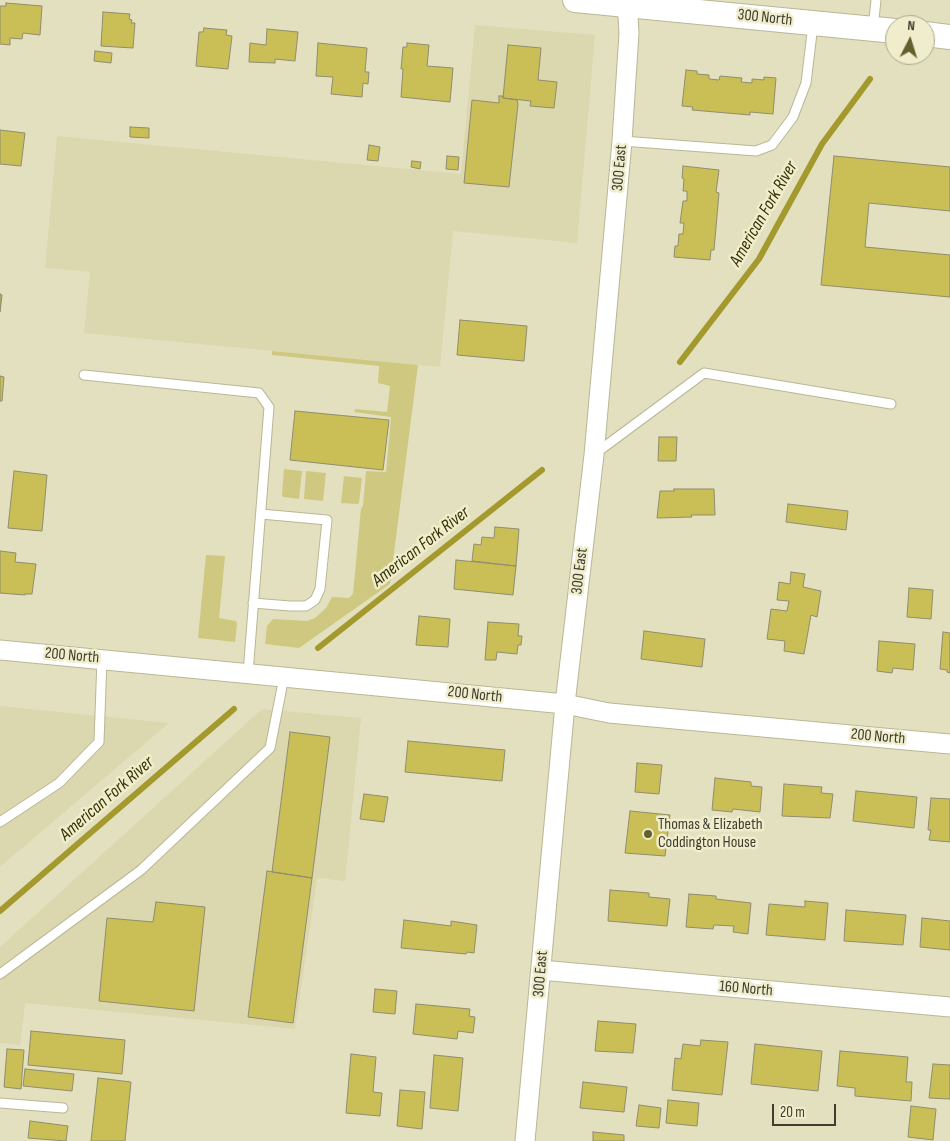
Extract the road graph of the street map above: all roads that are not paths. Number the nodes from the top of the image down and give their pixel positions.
1 (575, 0) edge
2 (876, 0) edge
3 (627, 3) edge
4 (813, 23) junction
5 (884, 30) edge
6 (935, 35) edge
7 (950, 36) edge
8 (622, 142) junction
9 (84, 375) dead end
10 (890, 404) dead end
11 (594, 455) junction
12 (261, 514) junction
13 (253, 603) junction
14 (0, 650) edge
15 (102, 659) junction
16 (248, 673) junction
17 (284, 676) junction
18 (565, 704) junction
19 (950, 744) edge
20 (0, 822) edge
21 (541, 970) junction
22 (0, 974) edge
23 (950, 1007) edge
24 (0, 1102) edge
25 (63, 1108) dead end
26 (525, 1141) edge

1 - 3 street, 300 North
2 - 5 lane
3 - 4 street, 300 North
3 - 8 street, 300 East
4 - 5 street, 300 North
4 - 8 lane
6 - 7 street
8 - 11 street, 300 East
9 - 12 lane
10 - 11 lane
11 - 18 street, 300 East
12 - 13 lane
12 - 13 lane
13 - 16 lane
14 - 15 street, 200 North
15 - 16 street, 200 North
15 - 20 lane
16 - 17 street, 200 North
17 - 18 street, 200 North
17 - 22 lane
18 - 19 street, 200 North
18 - 21 street, 300 East
21 - 23 street, 160 North
21 - 26 street, 300 East
24 - 25 lane

